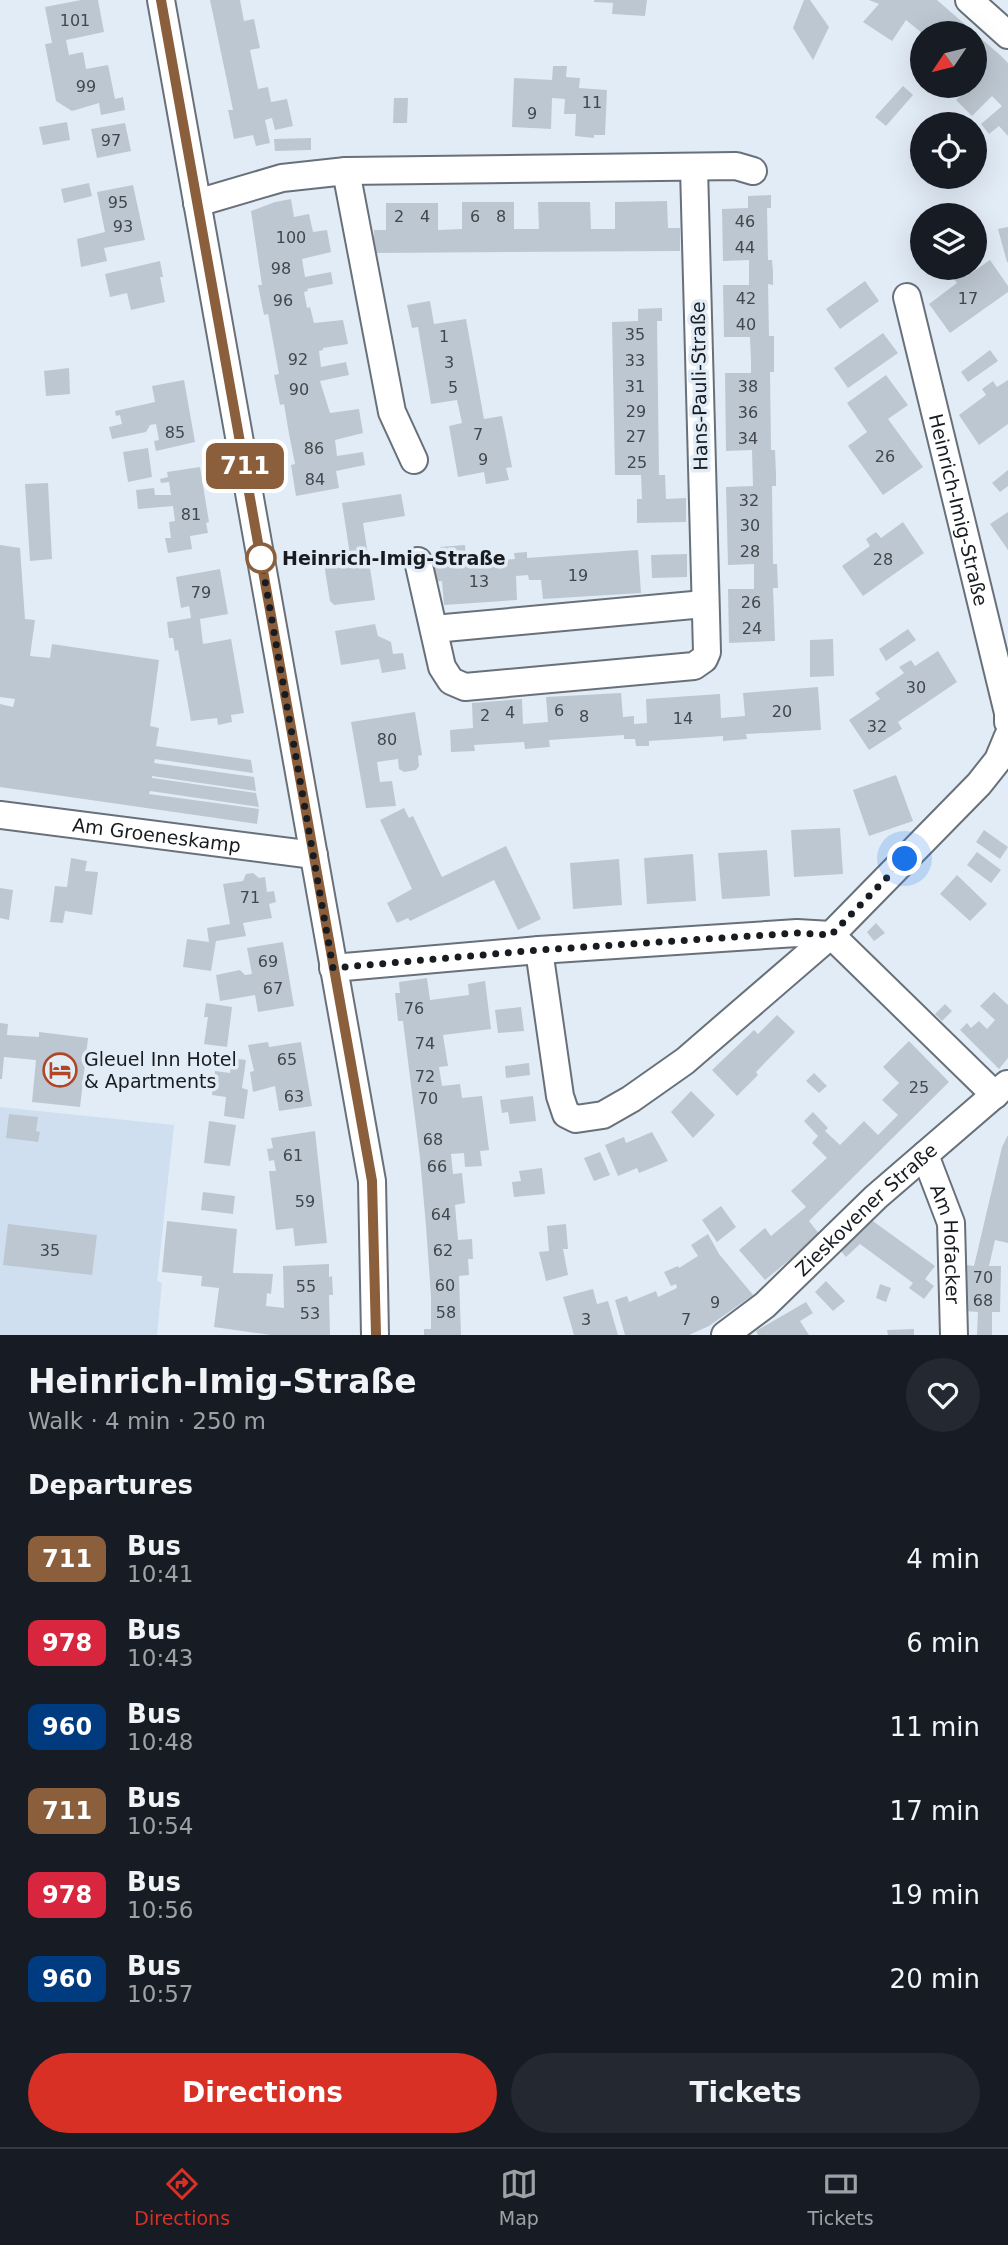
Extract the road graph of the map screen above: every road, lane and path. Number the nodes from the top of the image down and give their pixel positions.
1 (160, 0) edge
2 (969, 0) edge
3 (1008, 35) edge
4 (694, 168) junction
5 (345, 171) junction
6 (753, 171) dead end
7 (197, 203) junction
8 (907, 297) dead end
9 (414, 460) dead end
10 (418, 561) dead end
11 (704, 604) junction
12 (434, 629) junction
13 (1008, 722) edge
14 (1008, 736) edge
15 (0, 815) edge
16 (314, 855) junction
17 (831, 935) junction
18 (539, 950) junction
19 (333, 968) junction
20 (1001, 1089) edge
21 (925, 1155) junction
22 (376, 1335) edge
23 (725, 1335) edge
24 (954, 1335) edge

1 - 7 street
2 - 3 street
4 - 5 street
4 - 6 street
4 - 11 street, Hans-Pauli-Straße
5 - 7 street
5 - 9 street
7 - 16 street
8 - 13 street, Heinrich-Imig-Straße
10 - 12 street, Hans-Pauli-Straße
11 - 12 street
11 - 12 street, Hans-Pauli-Straße
14 - 17 street
15 - 16 street, Am Groeneskamp
16 - 19 street
17 - 18 street
17 - 18 street
17 - 20 street
18 - 19 street
19 - 22 street
20 - 21 street, Zieskovener Straße
21 - 23 street, Zieskovener Straße
21 - 24 street, Am Hofacker

